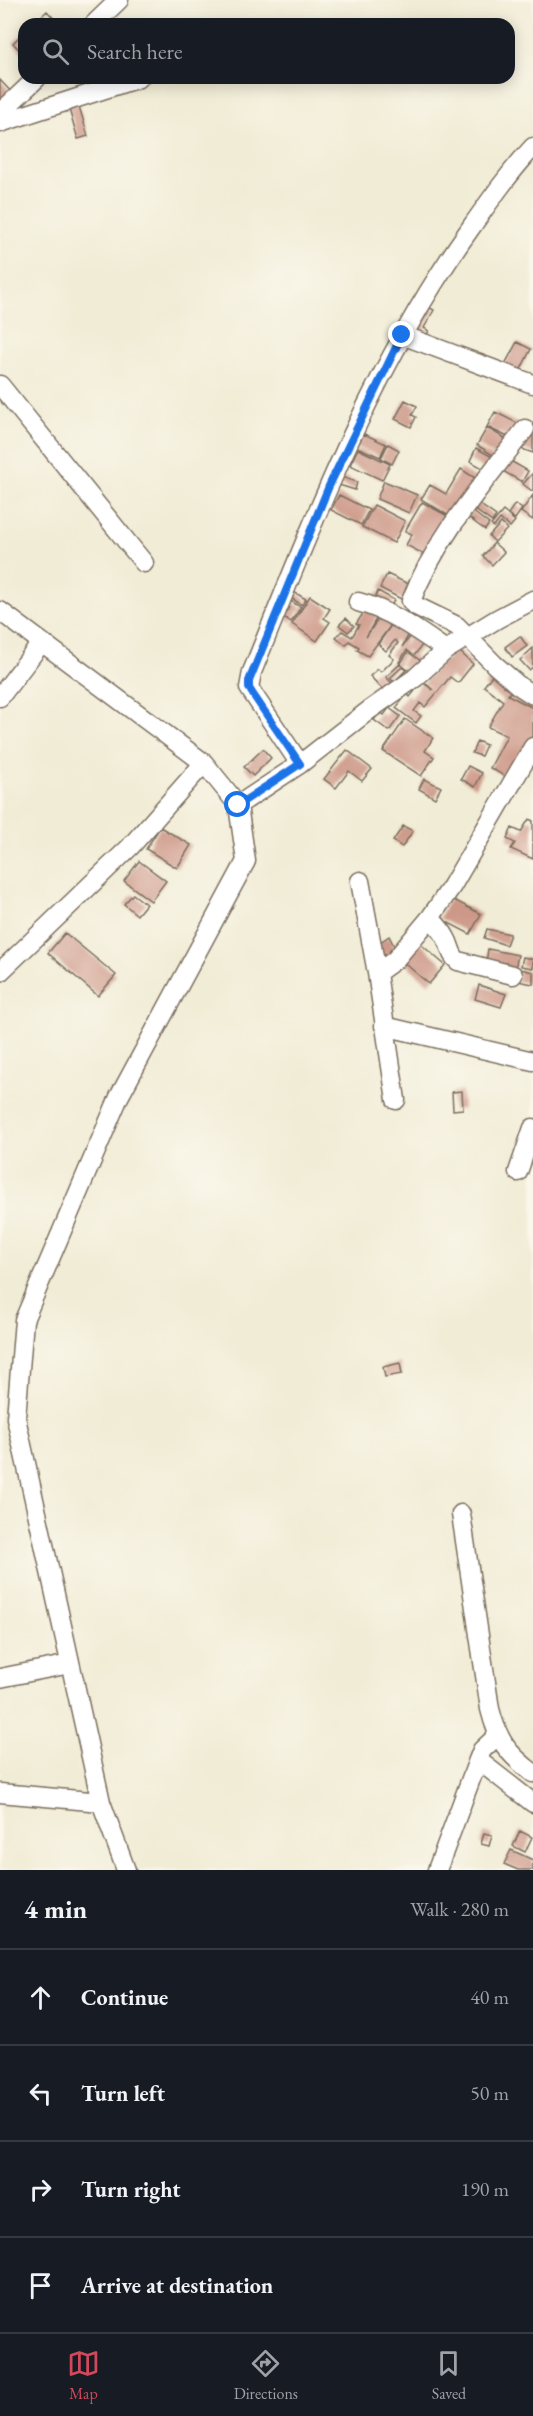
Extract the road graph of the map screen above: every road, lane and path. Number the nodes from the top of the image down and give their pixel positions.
1 (119, 0) edge
2 (100, 18) edge
3 (31, 84) edge
4 (120, 84) edge
5 (0, 113) edge
6 (0, 123) edge
7 (533, 147) edge
8 (402, 335) junction
9 (533, 384) edge
10 (0, 385) edge
11 (525, 429) dead end
12 (144, 563) dead end
13 (533, 600) edge
14 (358, 602) dead end
15 (0, 610) edge
16 (468, 635) junction
17 (42, 642) junction
18 (446, 650) junction
19 (533, 695) edge
20 (0, 697) edge
21 (533, 747) edge
22 (204, 763) junction
23 (300, 764) junction
24 (238, 805) junction
25 (360, 881) dead end
26 (430, 918) junction
27 (0, 972) edge
28 (377, 973) junction
29 (513, 975) dead end
30 (384, 1026) junction
31 (533, 1061) edge
32 (396, 1100) dead end
33 (533, 1128) edge
34 (518, 1172) dead end
35 (461, 1514) dead end
36 (70, 1664) junction
37 (0, 1678) edge
38 (487, 1747) junction
39 (533, 1773) edge
40 (0, 1793) edge
41 (101, 1802) junction
42 (533, 1803) edge
43 (126, 1870) edge
44 (437, 1870) edge

1 - 2 street
3 - 5 street
4 - 6 street
7 - 8 street
8 - 9 street
8 - 23 street
10 - 12 street
11 - 16 street
13 - 16 street
14 - 18 street
15 - 17 street
16 - 18 street
16 - 19 street
17 - 20 street
17 - 22 street
18 - 23 street
21 - 26 street
22 - 24 street
22 - 27 street
23 - 24 street
24 - 36 street
25 - 28 street
26 - 28 street
26 - 29 street
28 - 30 street
30 - 31 street
30 - 32 street
33 - 34 street
35 - 38 street
36 - 37 street
36 - 41 street
38 - 39 street
38 - 42 street
38 - 44 street
40 - 41 street
41 - 43 street

